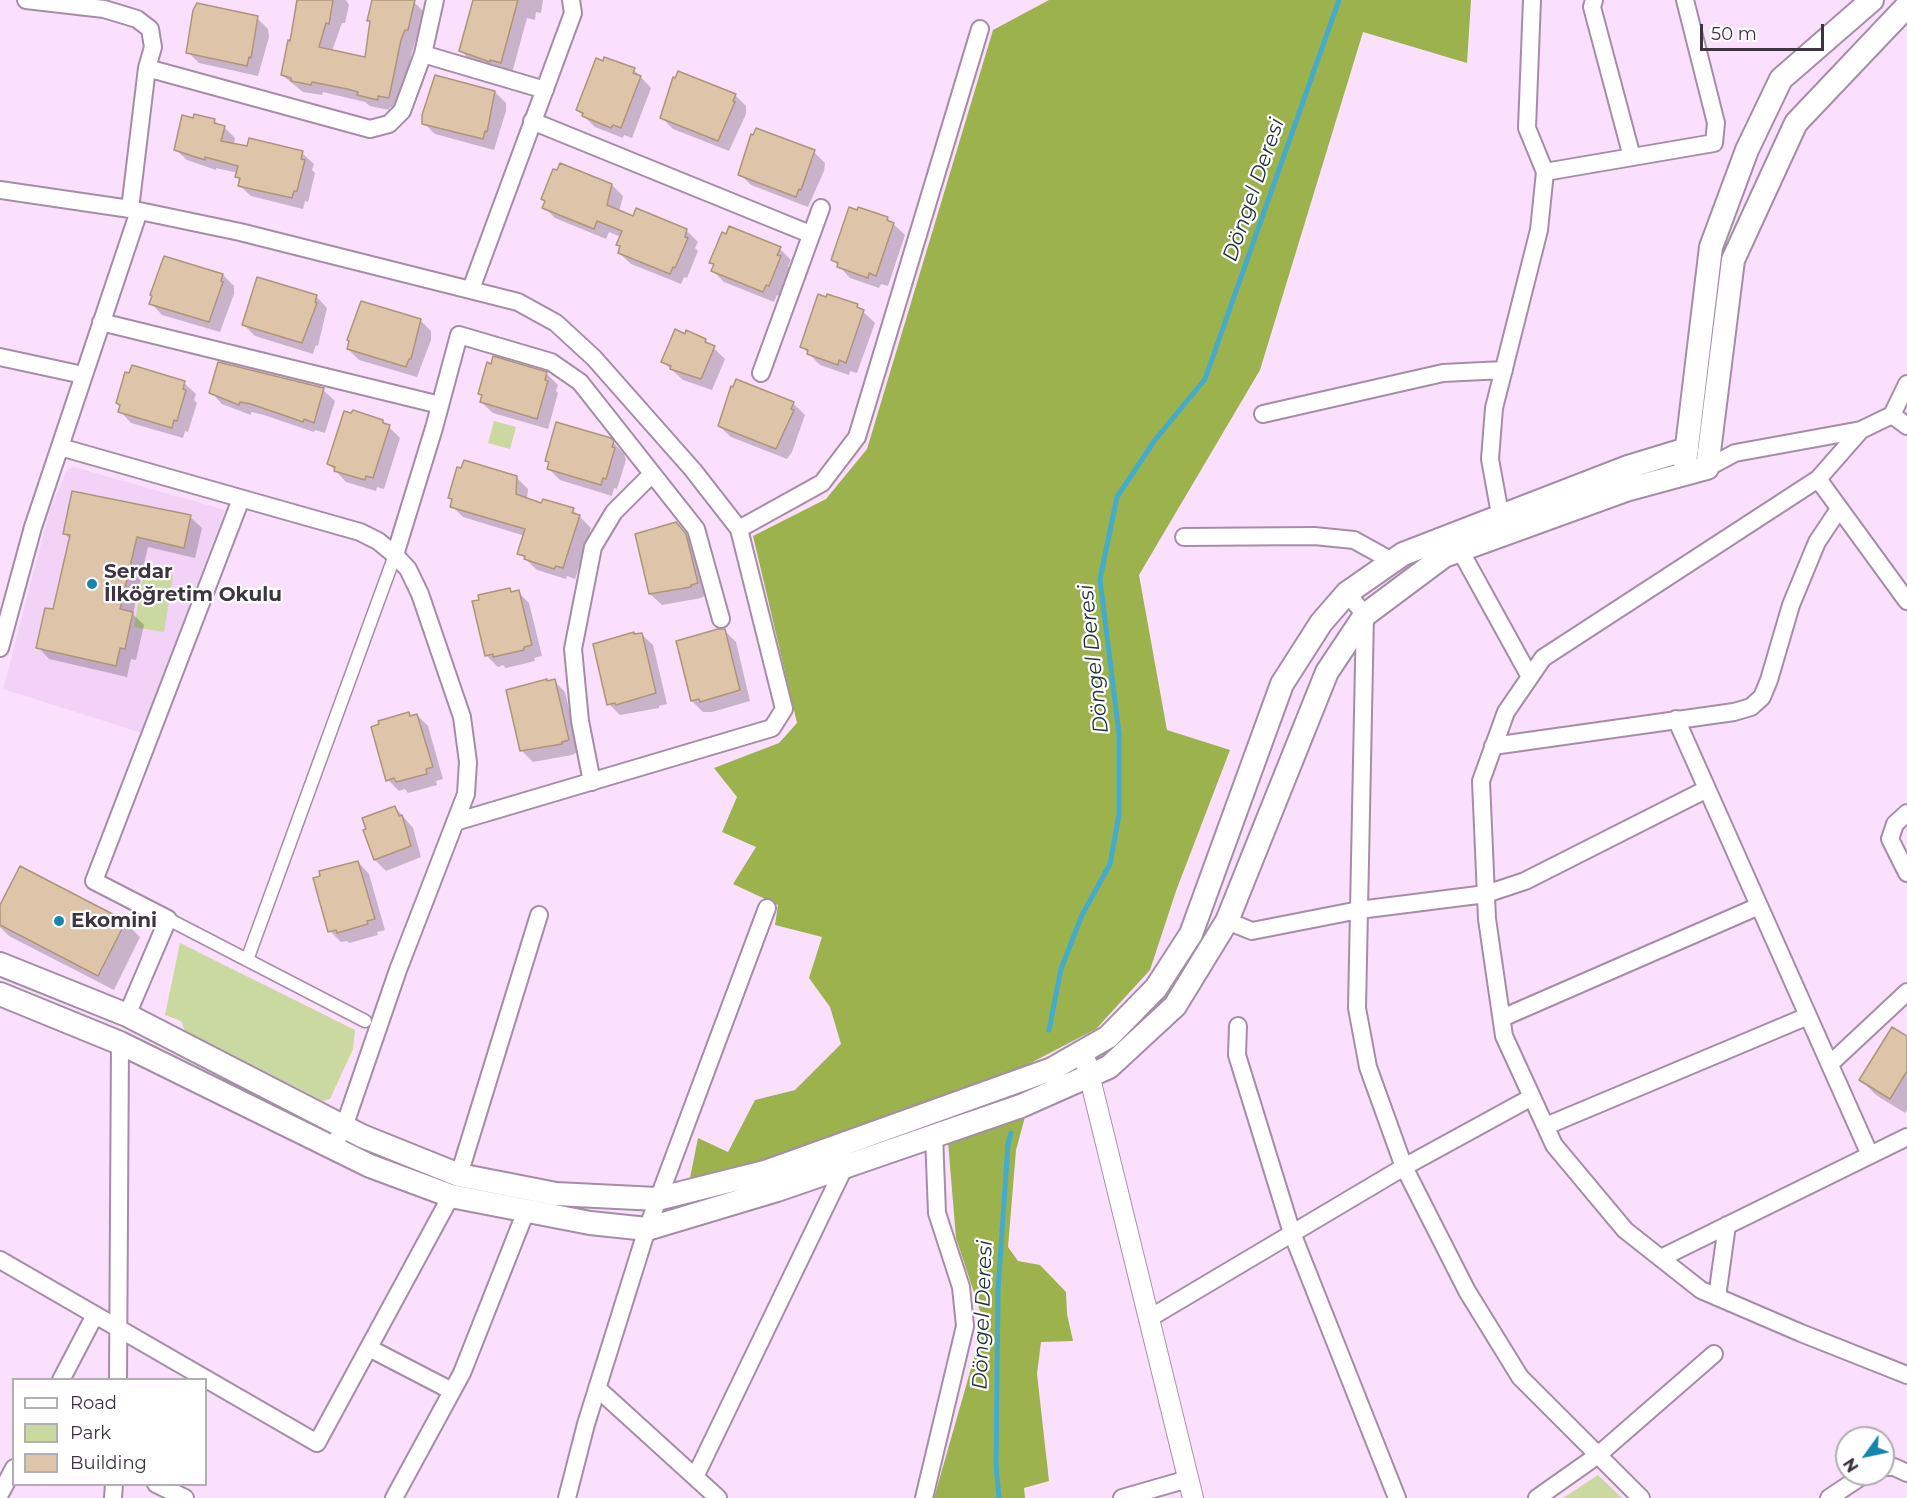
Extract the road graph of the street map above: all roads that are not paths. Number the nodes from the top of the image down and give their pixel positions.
1 (26, 0) edge
2 (435, 0) edge
3 (571, 0) edge
4 (1532, 0) edge
5 (1594, 0) edge
6 (1685, 0) edge
7 (1872, 0) edge
8 (1907, 6) edge
9 (980, 29) dead end
10 (423, 54) junction
11 (147, 68) junction
12 (545, 90) junction
13 (532, 121) junction
14 (1632, 157) junction
15 (1545, 172) junction
16 (0, 190) edge
17 (821, 208) dead end
18 (135, 210) junction
19 (810, 234) junction
20 (471, 289) junction
21 (101, 322) junction
22 (0, 357) edge
23 (1504, 370) junction
24 (761, 373) dead end
25 (83, 375) junction
26 (1907, 384) edge
27 (440, 405) junction
28 (1263, 414) dead end
29 (1892, 415) junction
30 (1907, 426) edge
31 (1861, 430) junction
32 (1712, 444) junction
33 (60, 447) junction
34 (1687, 449) junction
35 (1735, 453) junction
36 (1707, 468) junction
37 (1684, 473) junction
38 (652, 474) junction
39 (1818, 479) junction
40 (241, 499) junction
41 (1839, 509) junction
42 (1502, 525) junction
43 (739, 529) junction
44 (1184, 537) dead end
45 (1460, 550) junction
46 (395, 555) junction
47 (1392, 561) junction
48 (1347, 593) junction
49 (1907, 601) edge
50 (1365, 615) junction
51 (722, 619) dead end
52 (0, 648) edge
53 (1530, 677) junction
54 (1676, 719) junction
55 (1493, 746) junction
56 (592, 782) junction
57 (1707, 789) junction
58 (1907, 813) edge
59 (455, 822) junction
60 (1907, 873) edge
61 (1486, 894) junction
62 (1759, 906) junction
63 (767, 908) dead end
64 (1359, 910) junction
65 (538, 915) dead end
66 (168, 919) junction
67 (1227, 921) junction
68 (247, 960) junction
69 (0, 963) edge
70 (1907, 992) edge
71 (0, 994) edge
72 (127, 1015) junction
73 (1808, 1016) junction
74 (1502, 1018) junction
75 (365, 1021) dead end
76 (1238, 1026) dead end
77 (120, 1043) junction
78 (1084, 1051) junction
79 (1830, 1065) junction
80 (1088, 1077) junction
81 (1532, 1097) junction
82 (1546, 1126) junction
83 (344, 1127) junction
84 (934, 1136) junction
85 (1907, 1137) edge
86 (333, 1147) junction
87 (1870, 1155) junction
88 (845, 1166) junction
89 (1404, 1167) junction
90 (459, 1174) junction
91 (451, 1196) junction
92 (657, 1199) junction
93 (526, 1211) junction
94 (1727, 1225) junction
95 (647, 1229) junction
96 (1292, 1233) junction
97 (1661, 1258) junction
98 (0, 1260) edge
99 (1717, 1297) junction
100 (95, 1316) junction
101 (1148, 1319) junction
102 (120, 1330) junction
103 (369, 1347) junction
104 (1714, 1354) dead end
105 (1907, 1375) edge
106 (62, 1378) edge
107 (118, 1378) edge
108 (204, 1378) edge
109 (207, 1380) edge
110 (597, 1388) junction
111 (452, 1391) junction
112 (1598, 1455) junction
113 (12, 1472) edge
114 (695, 1477) junction
115 (1188, 1479) junction
116 (158, 1486) edge
117 (1847, 1486) edge
118 (0, 1494) edge
119 (185, 1498) edge
120 (394, 1498) edge
121 (567, 1498) edge
122 (718, 1498) edge
123 (924, 1498) edge
124 (1122, 1498) edge
125 (1193, 1498) edge
126 (1397, 1498) edge
127 (1537, 1498) edge
128 (1641, 1498) edge
129 (1829, 1498) edge

1 - 11 street
2 - 10 street
3 - 12 street
4 - 15 street
5 - 14 street
6 - 14 street
7 - 34 main road
8 - 32 main road
9 - 43 street
10 - 11 street
10 - 12 street
11 - 18 street
12 - 13 street
13 - 19 street
13 - 20 street
14 - 15 street
15 - 23 street
16 - 18 street
17 - 19 street
18 - 20 street
18 - 21 street
19 - 24 street
20 - 43 street
21 - 25 street
21 - 27 street
22 - 25 street
23 - 28 street
23 - 42 street
25 - 33 street
26 - 29 street
27 - 38 street
27 - 46 street
29 - 30 street
29 - 31 street
31 - 35 street
31 - 39 street
32 - 34 street
32 - 35 street
32 - 36 main road
33 - 40 street
33 - 52 street
34 - 37 main road
34 - 42 main road
35 - 36 street
36 - 37 main road
37 - 42 main road
38 - 51 street
38 - 56 street
39 - 41 street
39 - 53 street
40 - 46 street
40 - 66 street
41 - 49 street
41 - 54 street
42 - 45 main road
42 - 47 main road
43 - 56 street
44 - 47 street
45 - 50 main road
45 - 53 street
46 - 59 street
46 - 68 street
47 - 48 main road
48 - 50 street
48 - 78 main road
50 - 64 street
50 - 67 main road
53 - 55 street
54 - 55 street
54 - 57 street
55 - 61 street
56 - 59 street
57 - 61 street
57 - 62 street
58 - 60 street
59 - 83 street
61 - 64 street
61 - 74 street
62 - 73 street
62 - 74 street
63 - 92 street
64 - 67 street
64 - 89 street
65 - 90 street
66 - 68 street
66 - 72 street
67 - 80 main road
68 - 75 street
69 - 72 main road
70 - 79 street
71 - 77 main road
72 - 83 main road
73 - 79 street
73 - 82 street
74 - 81 street
76 - 96 street
77 - 86 main road
77 - 102 street
78 - 80 street
78 - 92 main road
79 - 87 street
80 - 84 main road
80 - 101 street
81 - 82 street
81 - 89 street
82 - 97 street
83 - 86 street
83 - 90 main road
84 - 88 main road
84 - 123 street
85 - 87 street
86 - 91 main road
87 - 94 street
88 - 95 main road
88 - 114 street
89 - 96 street
89 - 112 street
90 - 92 main road
91 - 93 main road
91 - 103 street
92 - 95 street
93 - 95 main road
93 - 111 street
94 - 97 street
94 - 99 street
95 - 110 street
96 - 101 street
96 - 126 street
97 - 99 street
98 - 100 street
99 - 105 street
100 - 102 street
100 - 106 street
101 - 115 street
102 - 107 street
102 - 108 street
103 - 109 street
103 - 111 street
104 - 112 street
110 - 114 street
110 - 121 street
111 - 120 street
112 - 127 street
112 - 128 street
113 - 118 street
114 - 122 street
115 - 124 street
115 - 125 street
116 - 119 street
117 - 129 street

